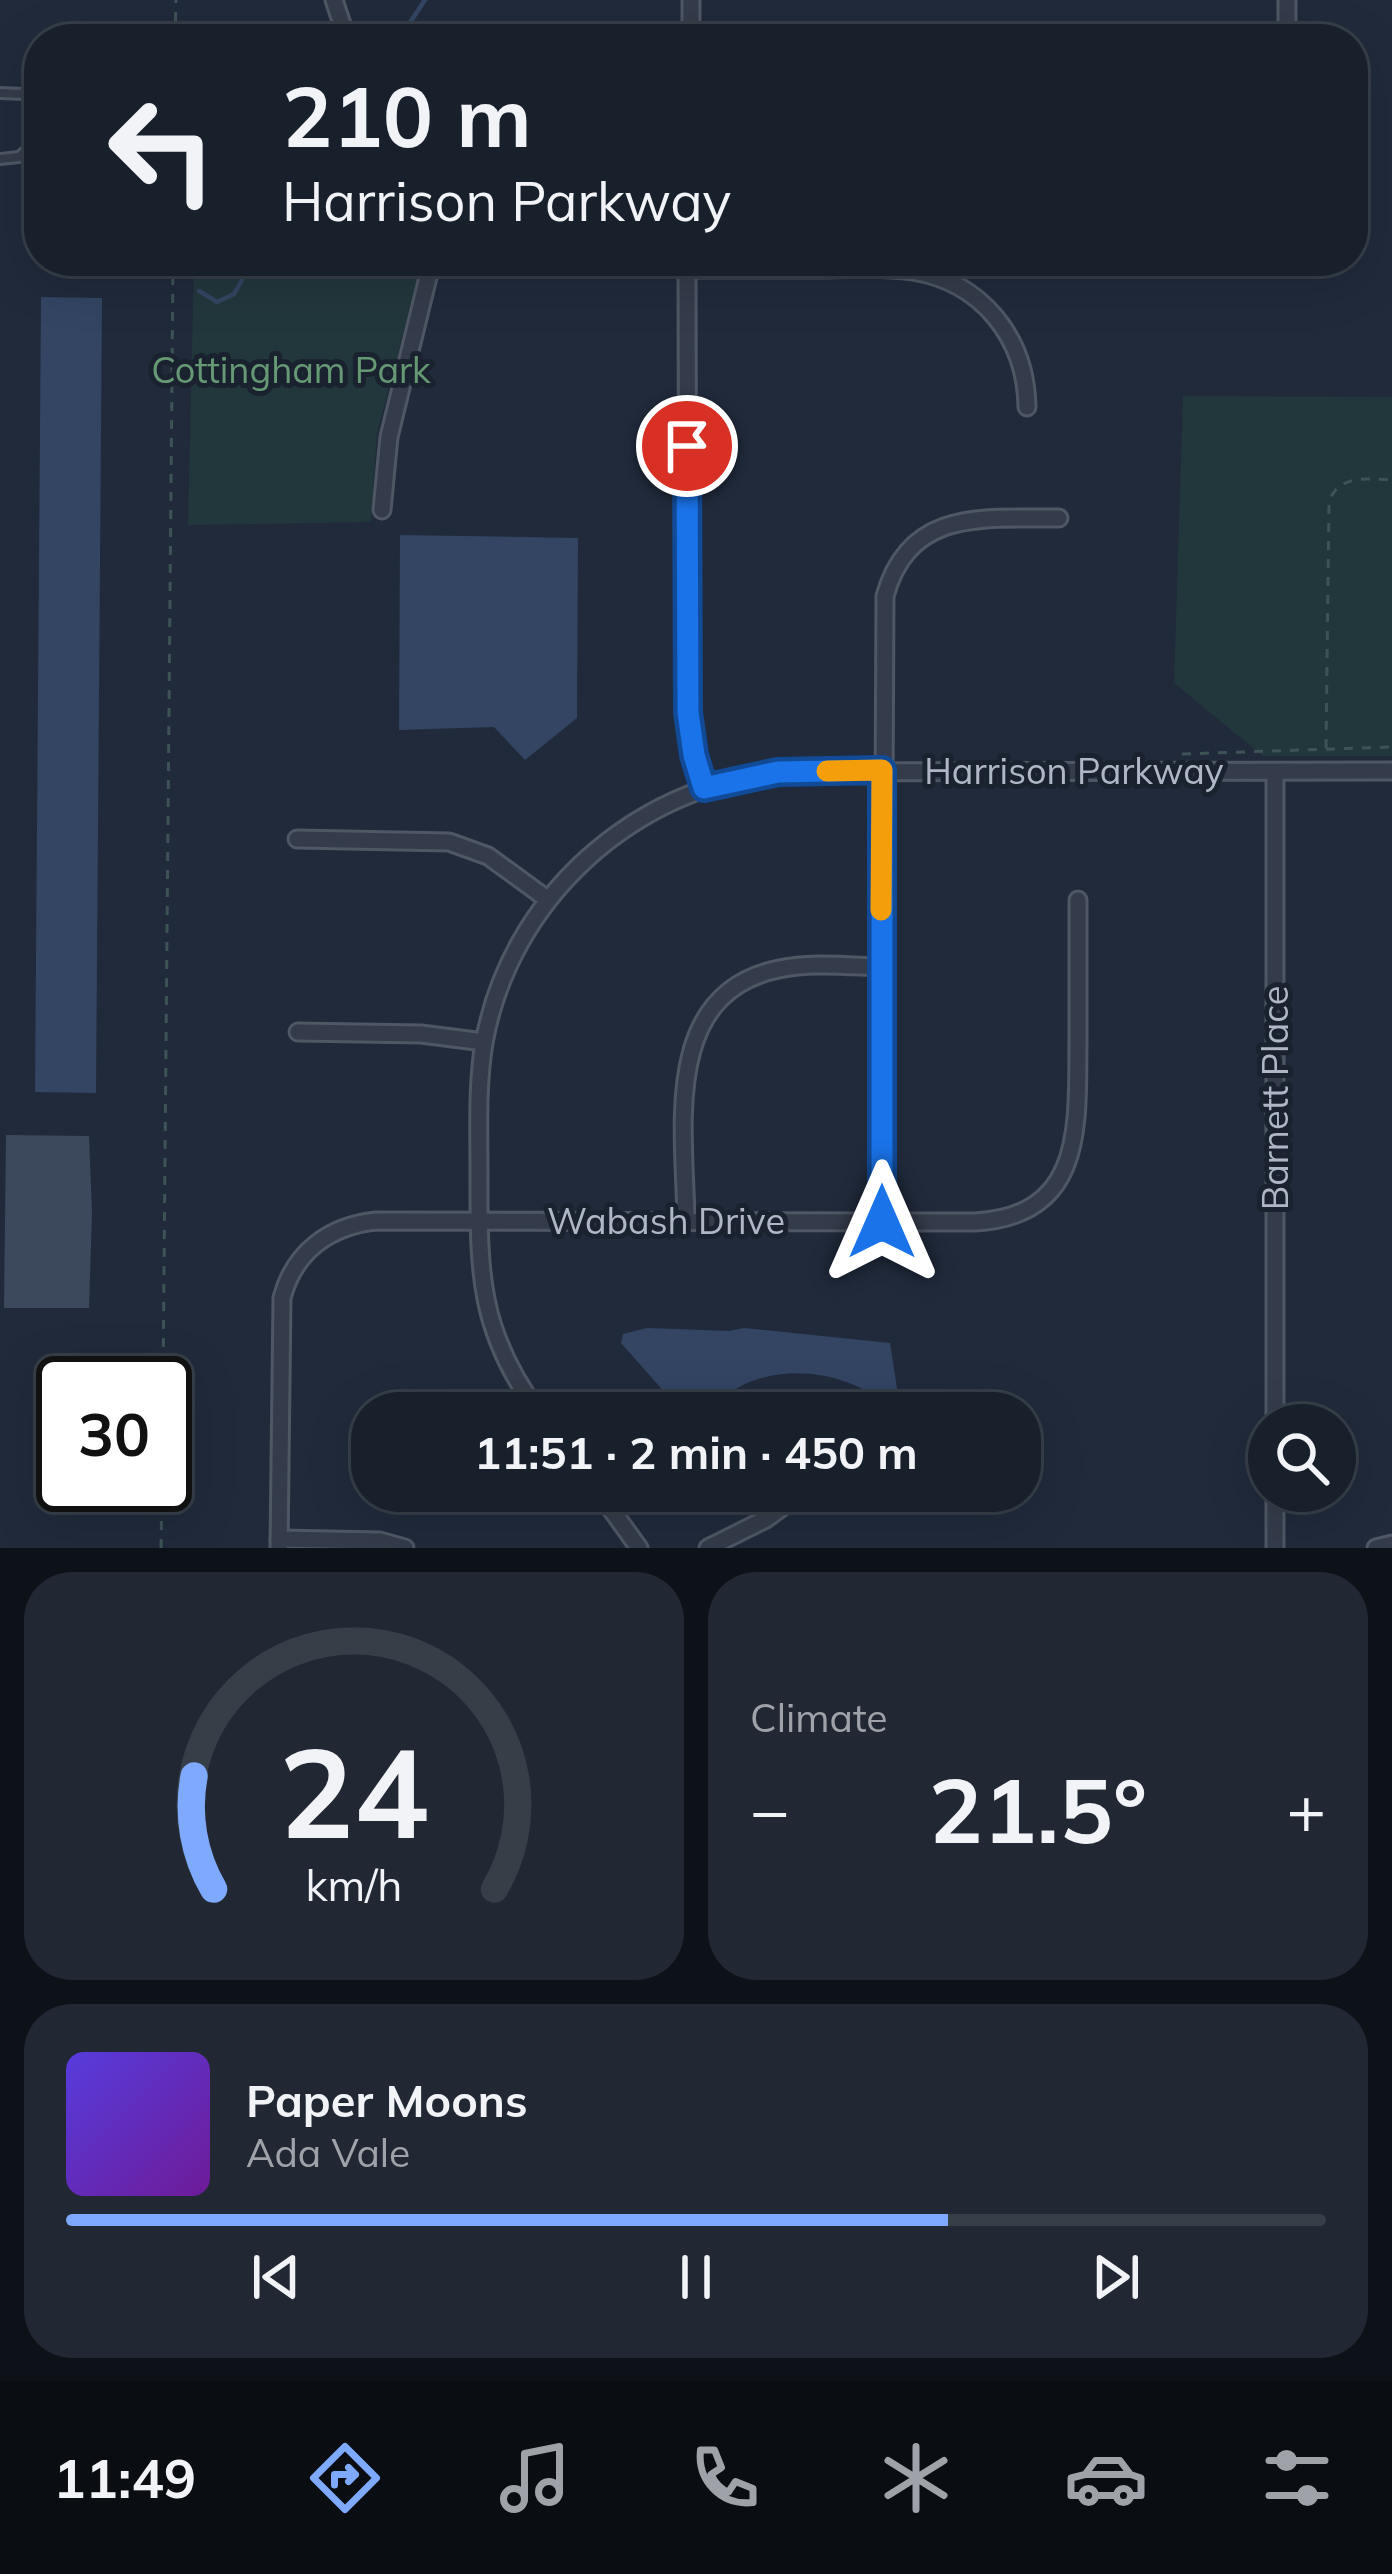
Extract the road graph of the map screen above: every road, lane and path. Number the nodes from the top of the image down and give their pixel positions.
1 (173, 276) edge
2 (428, 276) edge
3 (687, 276) edge
4 (936, 276) edge
5 (1027, 407) dead end
6 (1392, 480) edge
7 (382, 510) dead end
8 (1059, 518) dead end
9 (1392, 747) edge
10 (1326, 748) junction
11 (1182, 754) dead end
12 (882, 770) junction
13 (1392, 771) edge
14 (1275, 772) junction
15 (704, 788) junction
16 (297, 839) dead end
17 (547, 899) junction
18 (1078, 900) dead end
19 (881, 967) junction
20 (298, 1032) dead end
21 (484, 1042) junction
22 (479, 1221) junction
23 (686, 1221) junction
24 (882, 1222) junction
25 (163, 1356) edge
26 (526, 1392) edge
27 (1275, 1404) edge
28 (162, 1512) edge
29 (613, 1512) edge
30 (776, 1512) edge
31 (1275, 1512) edge
32 (279, 1544) edge
33 (1392, 1544) edge
34 (161, 1548) edge
35 (405, 1548) edge
36 (639, 1548) edge
37 (708, 1548) edge
38 (1275, 1548) edge
39 (1376, 1548) edge

1 - 25 path
2 - 7 street
3 - 15 street
4 - 5 street
6 - 10 path
8 - 12 street
9 - 10 path
10 - 11 path
12 - 14 street, Harrison Parkway
12 - 15 street, Harrison Parkway
12 - 19 street
13 - 14 street, Harrison Parkway
14 - 27 street, Barnett Place
15 - 17 street, Harrison Parkway
16 - 17 street
17 - 21 street, Harrison Parkway
18 - 24 street, Wabash Drive
19 - 23 street
19 - 24 street
20 - 21 street
21 - 22 street, Harrison Parkway
22 - 23 street, Wabash Drive
22 - 26 street, Harrison Parkway
22 - 32 street, Wabash Drive
23 - 24 street, Wabash Drive
28 - 34 path
29 - 36 street
30 - 37 street
31 - 38 street
32 - 35 street
33 - 39 street

